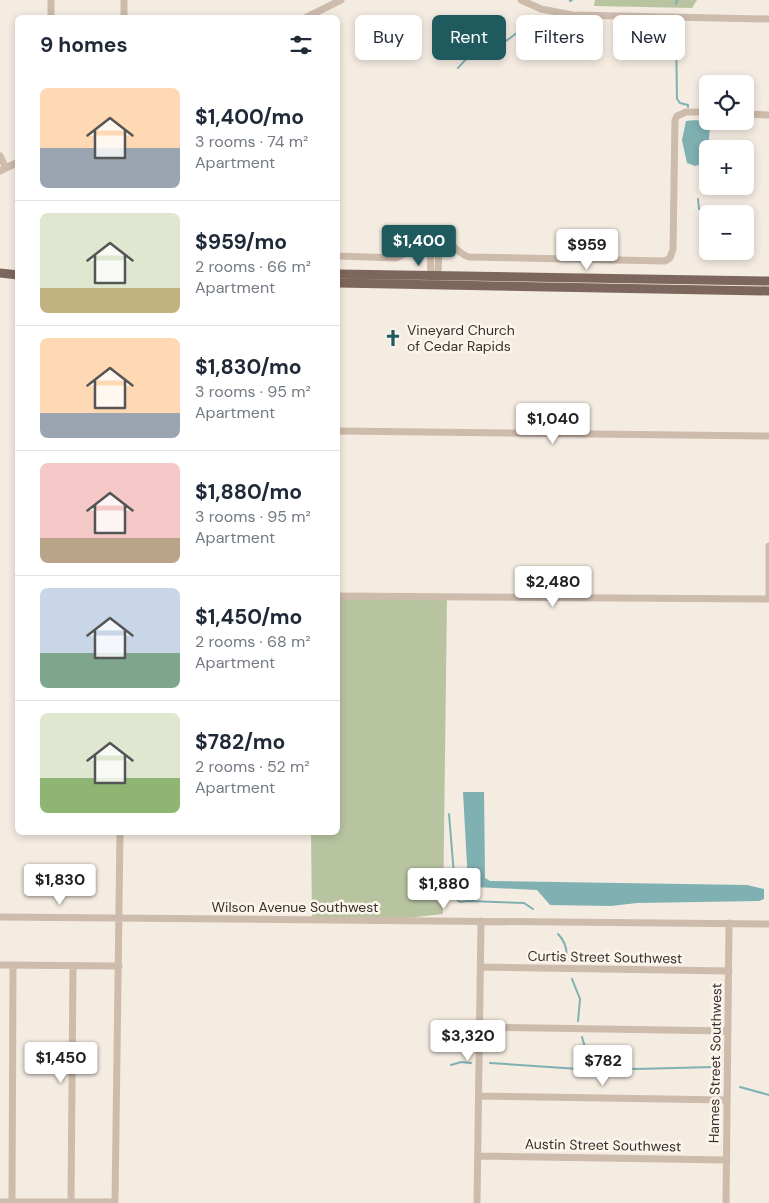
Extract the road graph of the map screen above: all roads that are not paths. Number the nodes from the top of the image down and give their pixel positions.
1 (51, 0) edge
2 (124, 0) edge
3 (340, 0) edge
4 (521, 0) edge
5 (327, 3) edge
6 (51, 15) edge
7 (124, 15) edge
8 (309, 15) edge
9 (769, 19) edge
10 (699, 112) edge
11 (754, 114) edge
12 (769, 115) edge
13 (0, 156) edge
14 (15, 164) edge
15 (3, 170) edge
16 (430, 244) junction
17 (439, 244) junction
18 (340, 256) edge
19 (15, 269) edge
20 (0, 271) edge
21 (15, 274) edge
22 (340, 274) edge
23 (434, 275) junction
24 (769, 281) edge
25 (340, 284) edge
26 (434, 285) junction
27 (769, 291) edge
28 (340, 431) edge
29 (769, 436) edge
30 (769, 546) edge
31 (340, 596) edge
32 (769, 599) edge
33 (120, 835) edge
34 (0, 916) edge
35 (119, 917) junction
36 (481, 921) junction
37 (729, 923) junction
38 (769, 924) edge
39 (0, 965) edge
40 (12, 965) junction
41 (73, 966) junction
42 (119, 966) junction
43 (481, 967) junction
44 (729, 971) junction
45 (480, 1027) junction
46 (728, 1031) junction
47 (479, 1096) junction
48 (727, 1100) junction
49 (478, 1156) junction
50 (727, 1160) junction
51 (0, 1202) edge
52 (12, 1202) edge
53 (71, 1202) edge
54 (115, 1203) edge
55 (477, 1203) edge
56 (726, 1203) edge

1 - 6 street
2 - 7 street
3 - 5 street
4 - 9 street
5 - 8 street
10 - 17 street
11 - 12 street
13 - 15 street
14 - 15 street
16 - 17 street
16 - 18 street
16 - 23 street
17 - 23 street
19 - 20 main road
20 - 21 main road
22 - 23 main road
23 - 24 main road
23 - 26 street
25 - 26 main road
26 - 27 main road
28 - 29 street
30 - 32 street
31 - 32 street
33 - 35 street
34 - 35 street, Wilson Avenue Southwest
35 - 36 street, Wilson Avenue Southwest
35 - 42 street
36 - 37 street, Wilson Avenue Southwest
36 - 43 street
37 - 38 street, Wilson Avenue Southwest
37 - 44 street, Hames Street Southwest
39 - 40 street
40 - 41 street
40 - 52 street
41 - 42 street
41 - 53 street
42 - 54 street
43 - 44 street, Curtis Street Southwest
43 - 45 street
44 - 46 street, Hames Street Southwest
45 - 46 street
45 - 47 street
46 - 48 street, Hames Street Southwest
47 - 48 street
47 - 49 street
48 - 50 street, Hames Street Southwest
49 - 50 street, Austin Street Southwest
49 - 55 street
50 - 56 street, Hames Street Southwest
51 - 52 street
52 - 53 street
53 - 54 street

